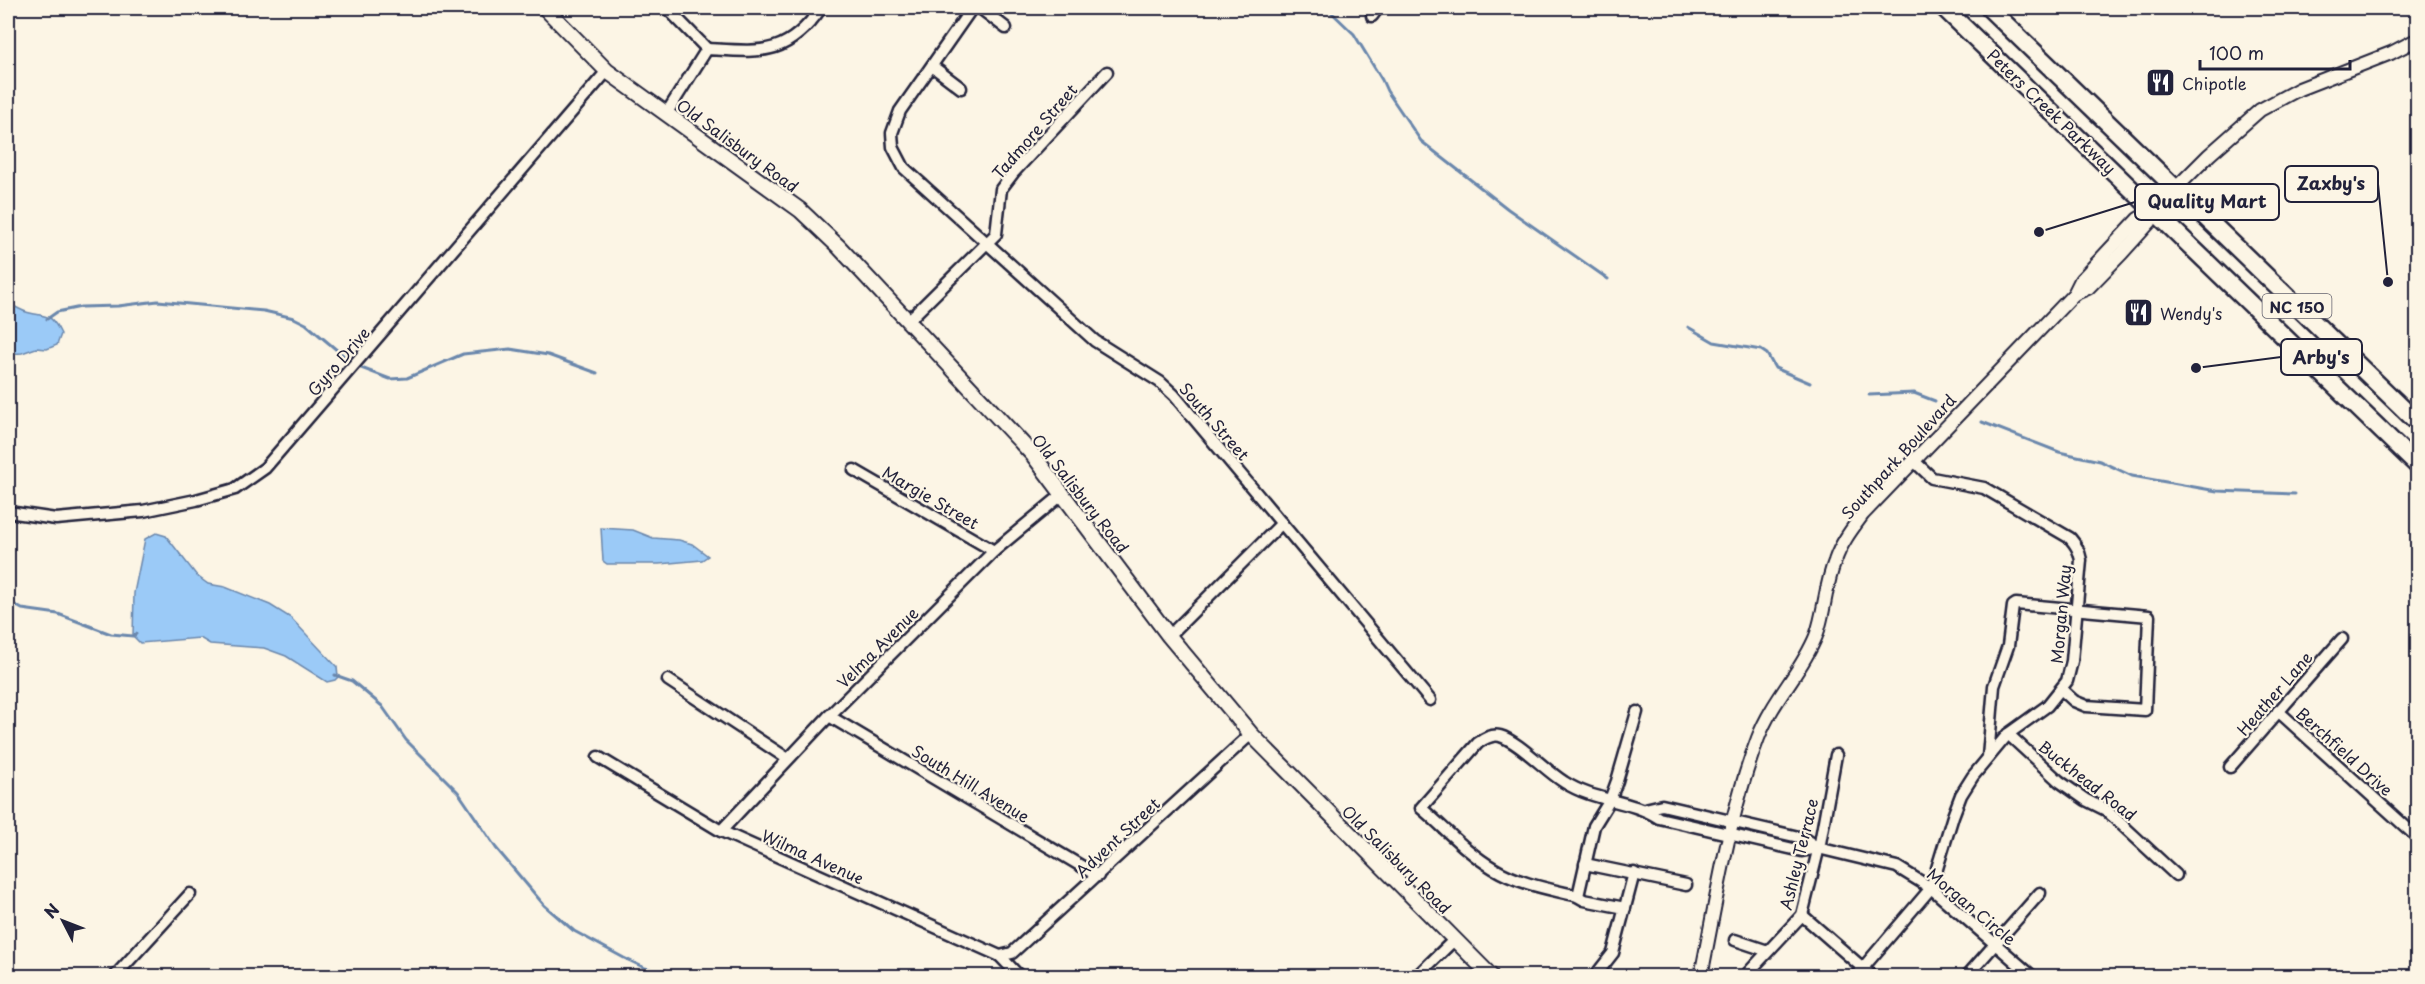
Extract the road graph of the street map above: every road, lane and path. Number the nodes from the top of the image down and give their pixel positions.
1 (545, 8) edge
2 (667, 8) edge
3 (821, 8) edge
4 (972, 8) edge
5 (980, 8) edge
6 (1944, 8) edge
7 (1989, 8) edge
8 (1006, 28) dead end
9 (2418, 39) edge
10 (706, 49) junction
11 (932, 66) junction
12 (607, 70) junction
13 (1107, 72) dead end
14 (960, 88) dead end
15 (666, 114) junction
16 (2176, 189) junction
17 (2154, 210) junction
18 (988, 245) junction
19 (907, 322) junction
20 (2418, 423) edge
21 (1914, 461) junction
22 (2418, 465) edge
23 (854, 470) dead end
24 (1064, 493) junction
25 (8, 512) edge
26 (1282, 523) junction
27 (994, 551) junction
28 (2077, 609) junction
29 (1168, 636) junction
30 (2342, 639) dead end
31 (668, 680) dead end
32 (2062, 690) junction
33 (1430, 700) dead end
34 (2278, 711) junction
35 (1637, 712) dead end
36 (829, 716) junction
37 (1251, 734) junction
38 (2008, 734) junction
39 (1836, 754) dead end
40 (598, 756) dead end
41 (1988, 758) junction
42 (788, 759) junction
43 (2229, 767) dead end
44 (1610, 800) junction
45 (1732, 828) junction
46 (721, 831) junction
47 (1781, 833) junction
48 (2418, 838) edge
49 (1778, 845) junction
50 (1818, 848) junction
51 (1585, 864) junction
52 (1634, 873) junction
53 (2176, 874) dead end
54 (1098, 876) junction
55 (1686, 885) dead end
56 (1931, 888) junction
57 (2040, 893) dead end
58 (190, 894) dead end
59 (1577, 896) junction
60 (1625, 908) junction
61 (1802, 915) junction
62 (1454, 940) junction
63 (1735, 940) dead end
64 (1995, 944) junction
65 (1768, 951) junction
66 (1000, 956) junction
67 (1748, 973) dead end
68 (1859, 973) edge
69 (115, 976) edge
70 (1019, 976) edge
71 (1417, 976) edge
72 (1491, 976) edge
73 (1595, 976) edge
74 (1701, 976) edge
75 (1872, 976) edge
76 (1967, 976) edge
77 (2032, 976) edge

1 - 12 main road, Old Salisbury Road
2 - 10 street
3 - 10 street
4 - 11 street
5 - 8 street
6 - 17 main road, Peters Creek Parkway / NC 150
7 - 16 main road, Peters Creek Parkway / NC 150
9 - 16 street, Southpark Boulevard
10 - 15 street
11 - 14 street
11 - 18 street, South Street
12 - 15 main road, Old Salisbury Road
12 - 25 street, Gyro Drive
13 - 18 street, Tadmore Street
15 - 19 main road, Old Salisbury Road
16 - 17 street, Southpark Boulevard
16 - 20 main road, Peters Creek Parkway / NC 150
17 - 21 street, Southpark Boulevard
17 - 22 main road, Peters Creek Parkway / NC 150
18 - 19 street
18 - 26 street, South Street
19 - 24 main road, Old Salisbury Road
21 - 28 street, Morgan Way
21 - 45 street, Southpark Boulevard
23 - 27 street, Margie Street
24 - 27 street, Velma Avenue
24 - 29 main road, Old Salisbury Road
26 - 29 street
26 - 33 street, South Street
27 - 36 street, Velma Avenue
28 - 32 street, Morgan Way
28 - 32 street
28 - 41 street
29 - 37 main road, Old Salisbury Road
30 - 34 street, Heather Lane
31 - 42 street
32 - 38 street, Morgan Way
34 - 43 street, Heather Lane
34 - 48 street, Berchfield Drive
35 - 44 street
36 - 42 street, Velma Avenue
36 - 54 street, South Hill Avenue
37 - 54 street, Advent Street
37 - 62 main road, Old Salisbury Road
38 - 41 street, Morgan Way
38 - 53 street, Buckhead Road
39 - 50 street, Ashley Terrace
40 - 46 street, Wilma Avenue
41 - 56 street, Morgan Way
42 - 46 street, Velma Avenue
44 - 45 street, Morgan Circle
44 - 51 street
44 - 59 street, Morgan Circle
45 - 47 street, Morgan Circle
45 - 49 street, Morgan Circle
45 - 74 street, Southpark Boulevard
46 - 66 street, Wilma Avenue
47 - 49 street
47 - 50 street, Morgan Circle
49 - 50 street, Morgan Circle
50 - 56 street, Morgan Circle
50 - 61 street, Ashley Terrace
51 - 52 street
51 - 59 street
52 - 55 street
52 - 60 street
54 - 66 street, Advent Street
56 - 64 street, Morgan Circle
56 - 68 street, Morgan Way
57 - 64 street
58 - 69 street
59 - 60 street
60 - 73 street
61 - 65 street, Ashley Terrace
61 - 68 street
62 - 71 street
62 - 72 main road, Old Salisbury Road
63 - 65 street
64 - 76 street
64 - 77 street, Morgan Circle
65 - 67 street, Ashley Terrace
66 - 70 street, Wilma Avenue
68 - 75 street

